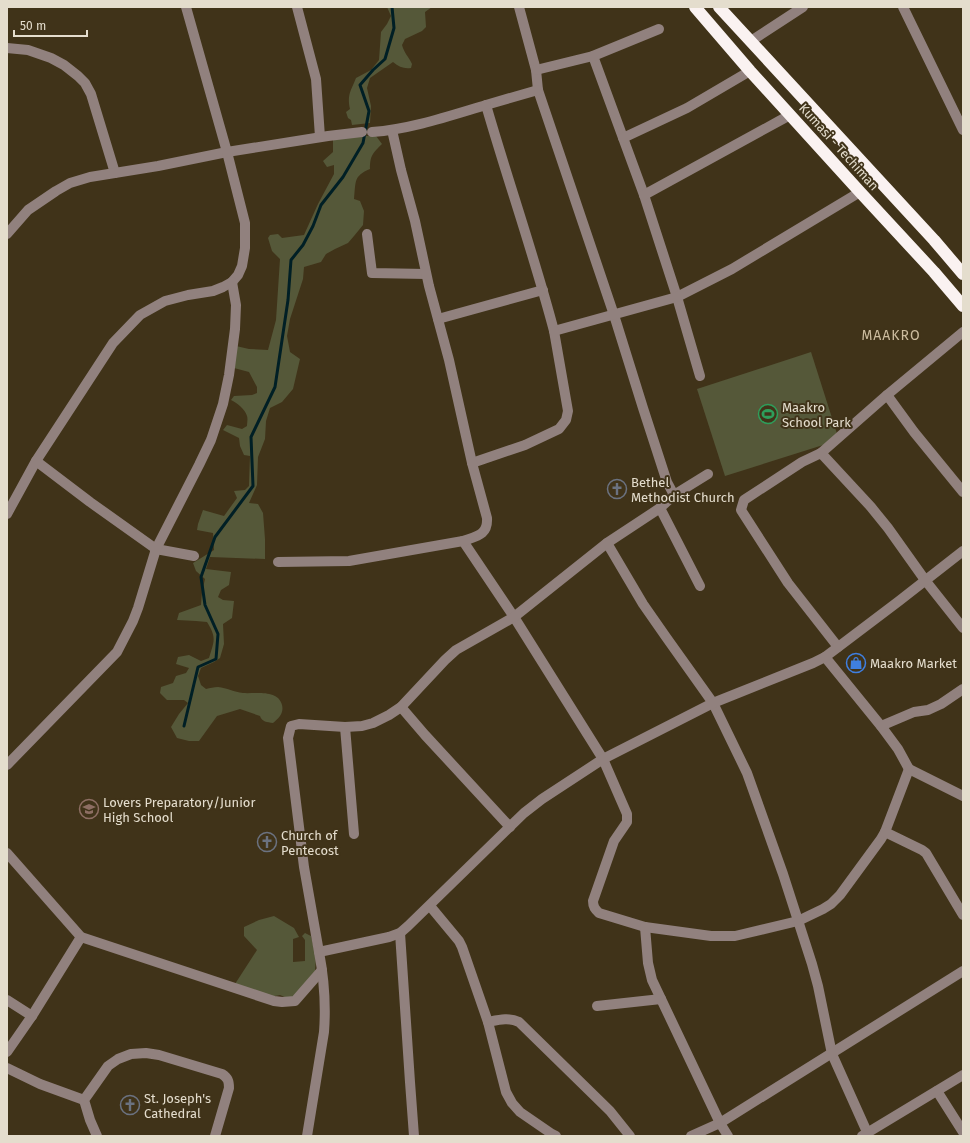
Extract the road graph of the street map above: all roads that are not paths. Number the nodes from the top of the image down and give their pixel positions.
1 (186, 7) edge
2 (297, 7) edge
3 (519, 7) edge
4 (694, 7) edge
5 (719, 7) edge
6 (803, 7) edge
7 (902, 7) edge
8 (659, 29) dead end
9 (751, 41) junction
10 (7, 48) edge
11 (593, 56) junction
12 (536, 70) junction
13 (750, 71) junction
14 (538, 90) junction
15 (486, 105) junction
16 (790, 115) junction
17 (392, 130) junction
18 (963, 130) edge
19 (362, 132) dead end
20 (372, 132) dead end
21 (320, 137) junction
22 (623, 138) junction
23 (227, 152) junction
24 (115, 173) junction
25 (860, 192) junction
26 (644, 195) junction
27 (7, 234) edge
28 (367, 234) dead end
29 (426, 274) junction
30 (963, 274) edge
31 (232, 282) junction
32 (543, 290) junction
33 (677, 297) junction
34 (963, 306) edge
35 (614, 315) junction
36 (438, 319) junction
37 (554, 331) junction
38 (963, 332) edge
39 (700, 376) dead end
40 (887, 395) junction
41 (821, 453) junction
42 (36, 461) junction
43 (472, 463) junction
44 (708, 474) dead end
45 (963, 492) edge
46 (674, 495) junction
47 (660, 508) junction
48 (7, 514) edge
49 (463, 541) junction
50 (607, 543) junction
51 (156, 549) junction
52 (963, 551) edge
53 (194, 556) dead end
54 (278, 562) dead end
55 (925, 580) junction
56 (700, 586) dead end
57 (514, 617) junction
58 (963, 628) edge
59 (838, 647) junction
60 (824, 657) junction
61 (963, 689) edge
62 (713, 703) junction
63 (401, 707) junction
64 (881, 726) junction
65 (345, 727) junction
66 (603, 759) junction
67 (7, 765) edge
68 (909, 770) junction
69 (963, 796) edge
70 (510, 826) junction
71 (885, 832) junction
72 (354, 834) dead end
73 (7, 853) edge
74 (430, 906) junction
75 (963, 915) edge
76 (798, 921) junction
77 (645, 927) junction
78 (400, 932) junction
79 (81, 937) junction
80 (319, 952) junction
81 (322, 970) junction
82 (963, 971) edge
83 (7, 1000) edge
84 (661, 1000) junction
85 (597, 1006) dead end
86 (32, 1016) junction
87 (488, 1022) junction
88 (7, 1052) edge
89 (832, 1054) junction
90 (7, 1068) edge
91 (963, 1075) edge
92 (937, 1091) junction
93 (84, 1100) junction
94 (720, 1123) junction
95 (963, 1132) edge
96 (864, 1134) edge
97 (97, 1136) edge
98 (215, 1136) edge
99 (307, 1136) edge
100 (414, 1136) edge
101 (556, 1136) edge
102 (630, 1136) edge
103 (692, 1136) edge
104 (728, 1136) edge

1 - 23 street
2 - 21 street
3 - 12 street
4 - 13 highway, Kumasi - Techiman
5 - 9 highway
6 - 9 street
7 - 18 street
8 - 11 street
9 - 30 highway
10 - 24 street
11 - 12 street
11 - 22 street
12 - 14 street
13 - 16 highway, Kumasi - Techiman
13 - 22 street
14 - 15 street
14 - 35 street
15 - 17 street
15 - 32 street
16 - 25 highway, Kumasi - Techiman
16 - 26 street
17 - 20 street
17 - 29 street
19 - 21 street
21 - 23 street
22 - 26 street
23 - 24 street
23 - 31 street
24 - 27 street
25 - 33 street
25 - 34 highway, Kumasi - Techiman
26 - 33 street
28 - 29 street
29 - 36 street
31 - 42 street
31 - 51 street
32 - 36 street
32 - 37 street
33 - 35 street
33 - 39 street
35 - 37 street
35 - 46 street
36 - 43 street
37 - 43 street
38 - 40 street
40 - 41 street
40 - 45 street
41 - 55 street
41 - 59 street
42 - 48 street
42 - 51 street
43 - 49 street
44 - 46 street
46 - 47 street
47 - 50 street
47 - 56 street
49 - 54 street
49 - 57 street
50 - 57 street
50 - 62 street
51 - 53 street
51 - 67 street
52 - 55 street
55 - 58 street
55 - 59 street
57 - 63 street
57 - 66 street
59 - 60 street
60 - 62 street
60 - 64 street
61 - 64 street
62 - 66 street
62 - 76 street
63 - 65 street
63 - 70 street
64 - 68 street
65 - 72 street
65 - 80 street
66 - 70 street
66 - 77 street
68 - 69 street
68 - 71 street
70 - 74 street
71 - 75 street
71 - 76 street
73 - 79 street
74 - 78 street
74 - 87 street
76 - 77 street
76 - 89 street
77 - 84 street
78 - 80 street
78 - 100 street
79 - 81 street
79 - 86 street
80 - 81 street
81 - 99 street
82 - 89 street
83 - 86 street
84 - 85 street
84 - 94 street
86 - 88 street
87 - 101 street
87 - 102 street
89 - 94 street
89 - 96 street
90 - 93 street
91 - 92 street
92 - 95 street
92 - 96 street
93 - 97 street
93 - 98 street
94 - 103 street
94 - 104 street

